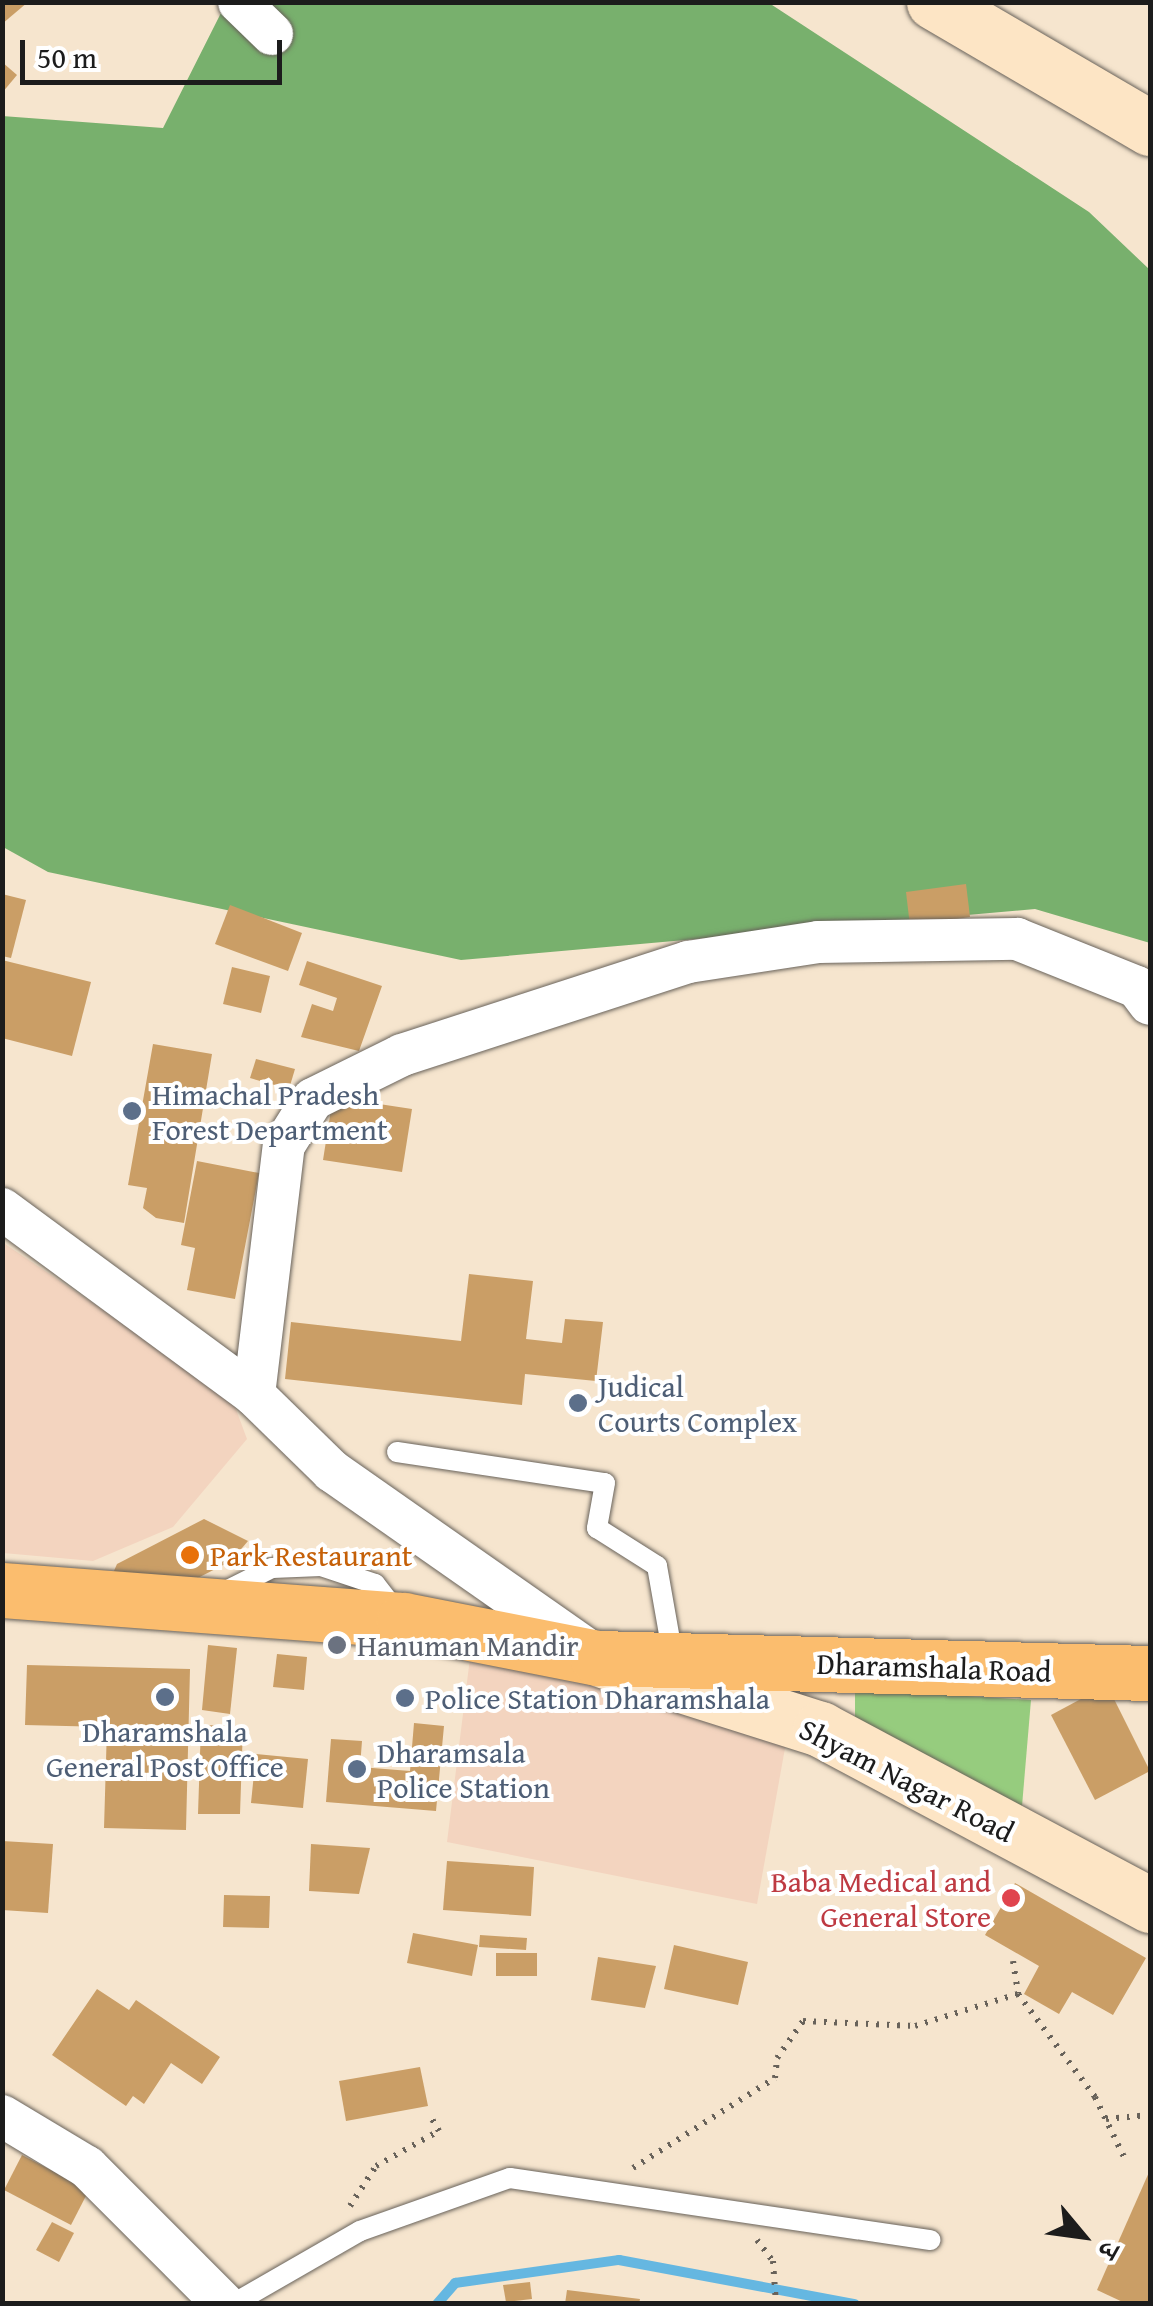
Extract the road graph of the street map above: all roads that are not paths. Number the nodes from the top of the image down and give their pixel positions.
1 (239, 2) edge
2 (934, 2) edge
3 (272, 34) dead end
4 (1150, 128) edge
5 (1150, 1004) edge
6 (2, 1210) edge
7 (254, 1395) junction
8 (397, 1452) dead end
9 (2, 1590) edge
10 (598, 1658) junction
11 (673, 1659) junction
12 (819, 1664) junction
13 (1150, 1672) edge
14 (820, 1729) junction
15 (1150, 1904) edge
16 (2, 2116) edge
17 (930, 2240) dead end
18 (224, 2304) edge
19 (233, 2304) edge

1 - 3 street
2 - 4 street
5 - 7 street
6 - 7 street
7 - 10 street
8 - 11 lane
9 - 10 main road, Dharamshala Road
10 - 11 main road, Dharamshala Road
10 - 14 street, Shyam Nagar Road
11 - 12 main road, Dharamshala Road
12 - 13 main road, Dharamshala Road
12 - 14 street
14 - 15 street, Shyam Nagar Road
16 - 18 street
17 - 19 lane

